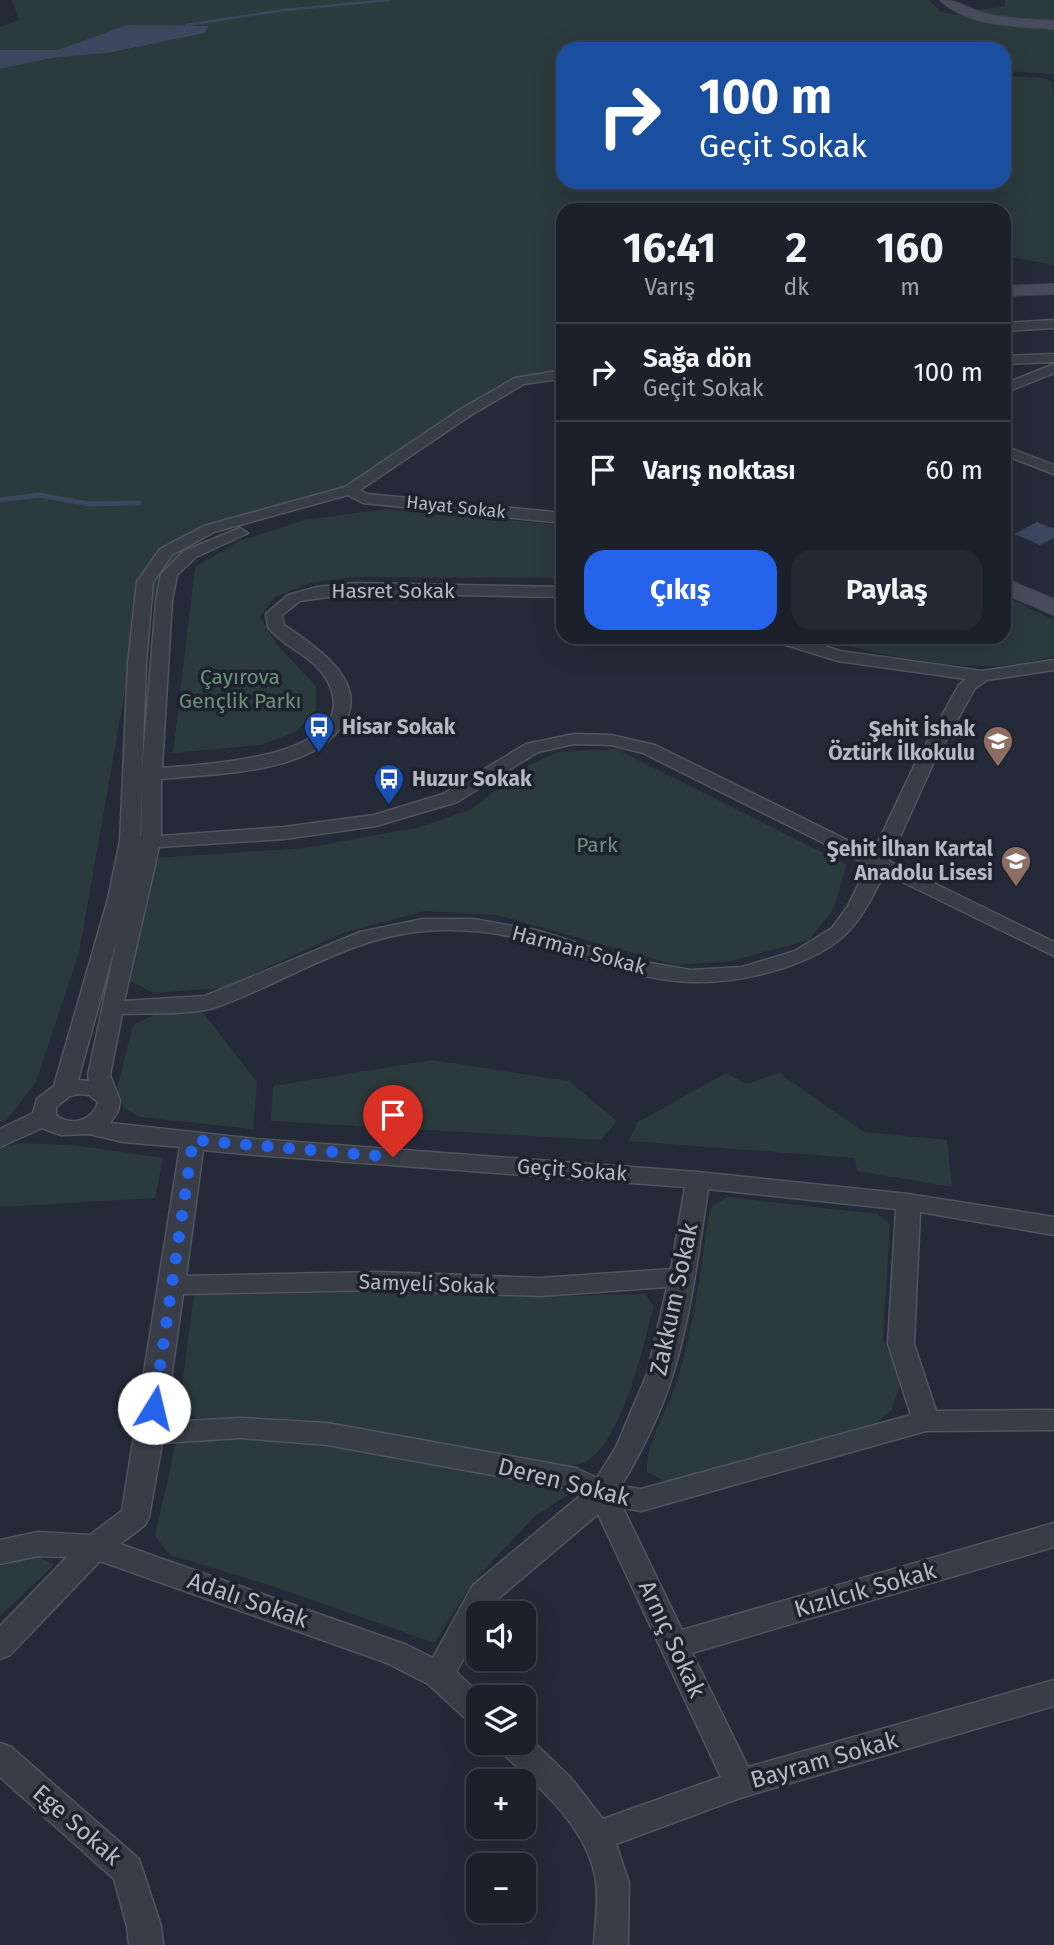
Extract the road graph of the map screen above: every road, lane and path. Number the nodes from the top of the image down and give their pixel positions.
1 (946, 0) edge
2 (1054, 25) edge
3 (1054, 289) edge
4 (1011, 291) edge
5 (1054, 324) edge
6 (1011, 327) edge
7 (1054, 358) edge
8 (1011, 360) edge
9 (1051, 372) edge
10 (556, 374) edge
11 (556, 382) edge
12 (1011, 386) edge
13 (1011, 453) edge
14 (1054, 470) edge
15 (356, 494) junction
16 (556, 517) edge
17 (1011, 573) edge
18 (1011, 588) edge
19 (1054, 591) edge
20 (556, 592) edge
21 (1054, 608) edge
22 (801, 644) edge
23 (1054, 665) edge
24 (982, 676) junction
25 (152, 774) junction
26 (131, 778) junction
27 (140, 842) junction
28 (878, 862) junction
29 (1054, 950) edge
30 (113, 1008) junction
31 (64, 1089) junction
32 (104, 1094) junction
33 (44, 1117) junction
34 (88, 1126) junction
35 (0, 1139) edge
36 (193, 1140) junction
37 (698, 1180) junction
38 (908, 1202) junction
39 (1054, 1226) edge
40 (682, 1277) junction
41 (173, 1285) junction
42 (1054, 1420) edge
43 (926, 1421) junction
44 (150, 1433) junction
45 (602, 1494) junction
46 (1054, 1535) edge
47 (94, 1547) junction
48 (0, 1552) edge
49 (676, 1645) junction
50 (0, 1646) edge
51 (439, 1675) junction
52 (1054, 1693) edge
53 (466, 1699) edge
54 (526, 1755) edge
55 (0, 1757) edge
56 (740, 1784) junction
57 (597, 1836) junction
58 (146, 1945) edge
59 (611, 1945) edge

1 - 2 main road
3 - 4 main road
5 - 6 street
7 - 8 street
9 - 12 street
10 - 15 street
11 - 15 street
13 - 14 street
15 - 16 street, Hayat Sokak
15 - 25 street
15 - 26 street
17 - 19 main road
18 - 21 main road
20 - 25 street, Hasret Sokak
22 - 24 street
23 - 24 street
24 - 28 street, Harman Sokak
25 - 26 street
25 - 27 street
26 - 27 street
27 - 28 street
27 - 30 street
27 - 31 street
28 - 29 street
28 - 30 street, Harman Sokak
30 - 32 street
31 - 32 street
31 - 33 street
32 - 34 street
33 - 34 street
33 - 35 street
34 - 36 street, Geçit Sokak
36 - 37 street, Geçit Sokak
36 - 41 street
37 - 38 street, Geçit Sokak
37 - 40 street, Zakkum Sokak
38 - 39 street, Geçit Sokak
38 - 43 street
40 - 41 street, Samyeli Sokak
40 - 45 street, Zakkum Sokak
41 - 44 street
42 - 43 street, Deren Sokak
43 - 45 street, Deren Sokak
44 - 45 street, Deren Sokak
44 - 47 street
45 - 49 street, Arnıç Sokak
45 - 51 street, Zakkum Sokak
46 - 49 street, Kızılcık Sokak
47 - 48 street, Adalı Sokak
47 - 50 street
47 - 51 street, Adalı Sokak
49 - 56 street, Arnıç Sokak
51 - 53 street, Adalı Sokak
52 - 56 street, Bayram Sokak
54 - 57 street
55 - 58 street, Ege Sokak
56 - 57 street, Bayram Sokak
57 - 59 street

